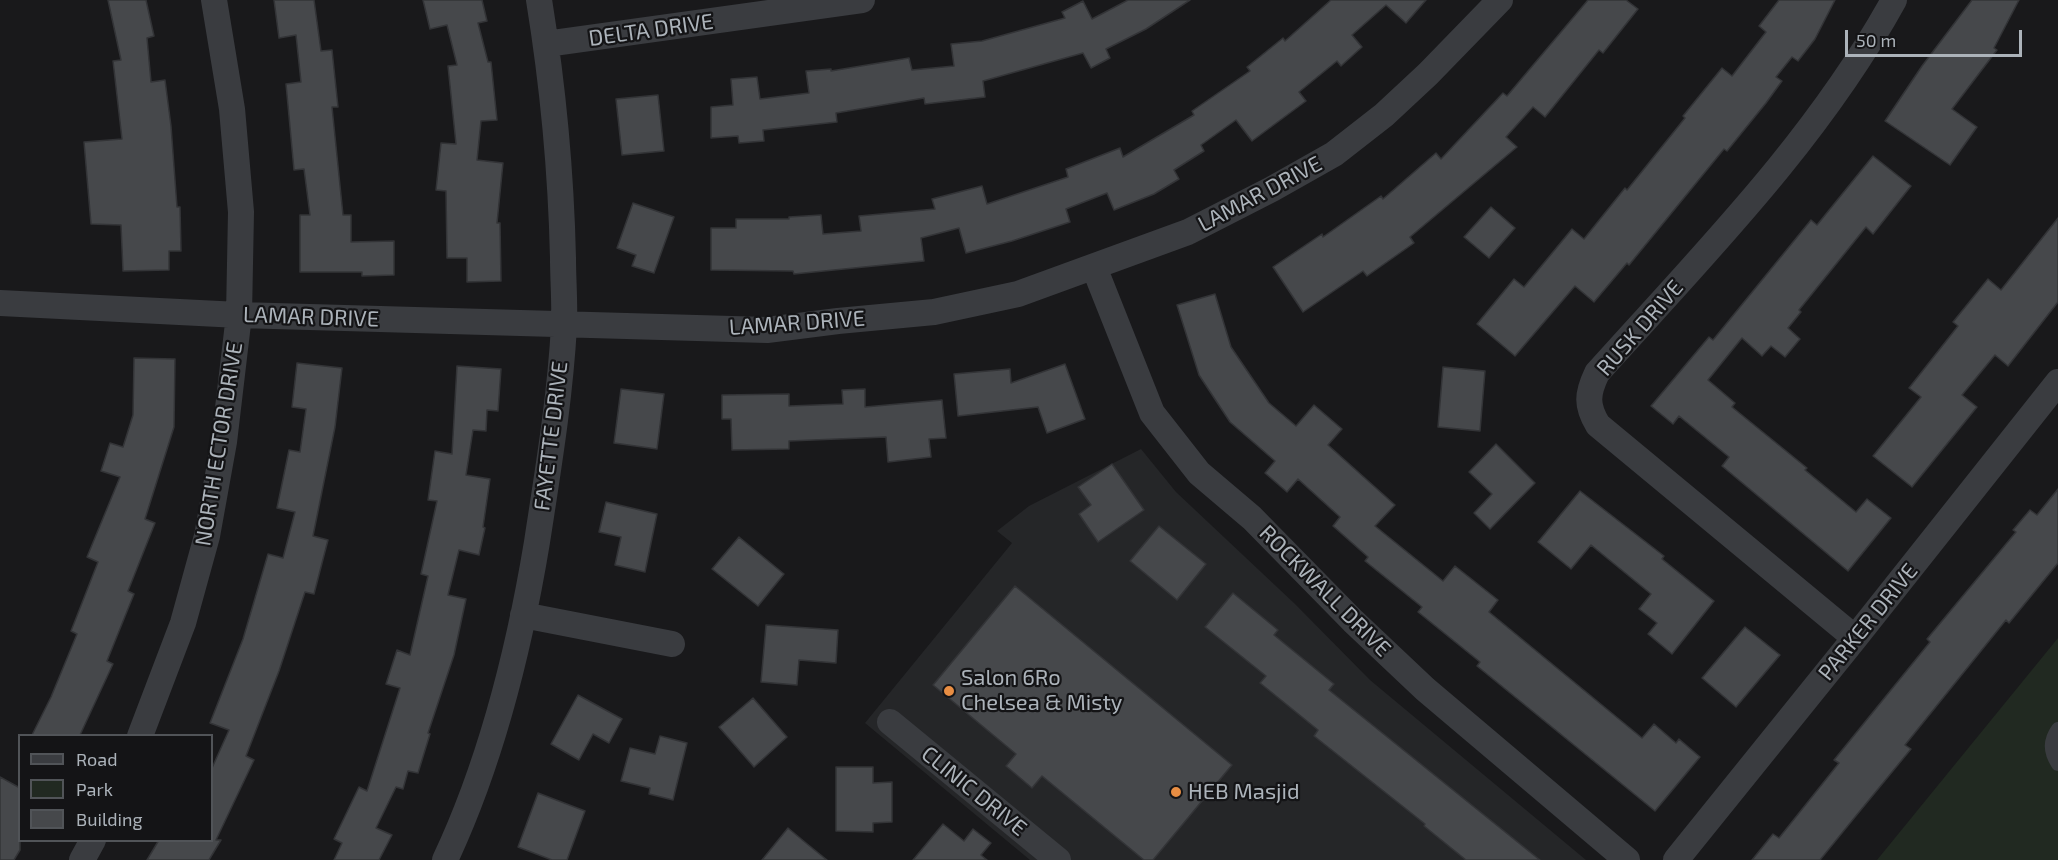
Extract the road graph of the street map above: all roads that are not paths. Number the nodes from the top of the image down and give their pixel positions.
1 (214, 0) edge
2 (539, 0) edge
3 (862, 0) edge
4 (1500, 0) edge
5 (1894, 0) edge
6 (546, 44) junction
7 (1094, 267) junction
8 (0, 303) edge
9 (239, 315) junction
10 (564, 324) junction
11 (2058, 382) edge
12 (523, 615) junction
13 (1856, 639) junction
14 (672, 644) dead end
15 (890, 722) dead end
16 (2058, 729) edge
17 (140, 734) edge
18 (2058, 764) edge
19 (92, 842) edge
20 (82, 860) edge
21 (445, 860) edge
22 (1058, 860) edge
23 (1627, 860) edge
24 (1676, 860) edge

1 - 9 street, NORTH ECTOR DRIVE
2 - 6 street, FAYETTE DRIVE
3 - 6 street, DELTA DRIVE
4 - 7 street, LAMAR DRIVE
5 - 13 street, RUSK DRIVE
6 - 10 street, FAYETTE DRIVE
7 - 10 street, LAMAR DRIVE
7 - 23 street, ROCKWALL DRIVE
8 - 9 street, LAMAR DRIVE
9 - 10 street, LAMAR DRIVE
9 - 17 street, NORTH ECTOR DRIVE
10 - 12 street, FAYETTE DRIVE
11 - 13 street, PARKER DRIVE
12 - 14 street
12 - 21 street, FAYETTE DRIVE
13 - 24 street, PARKER DRIVE
15 - 22 street, CLINIC DRIVE
16 - 18 lane
19 - 20 street

